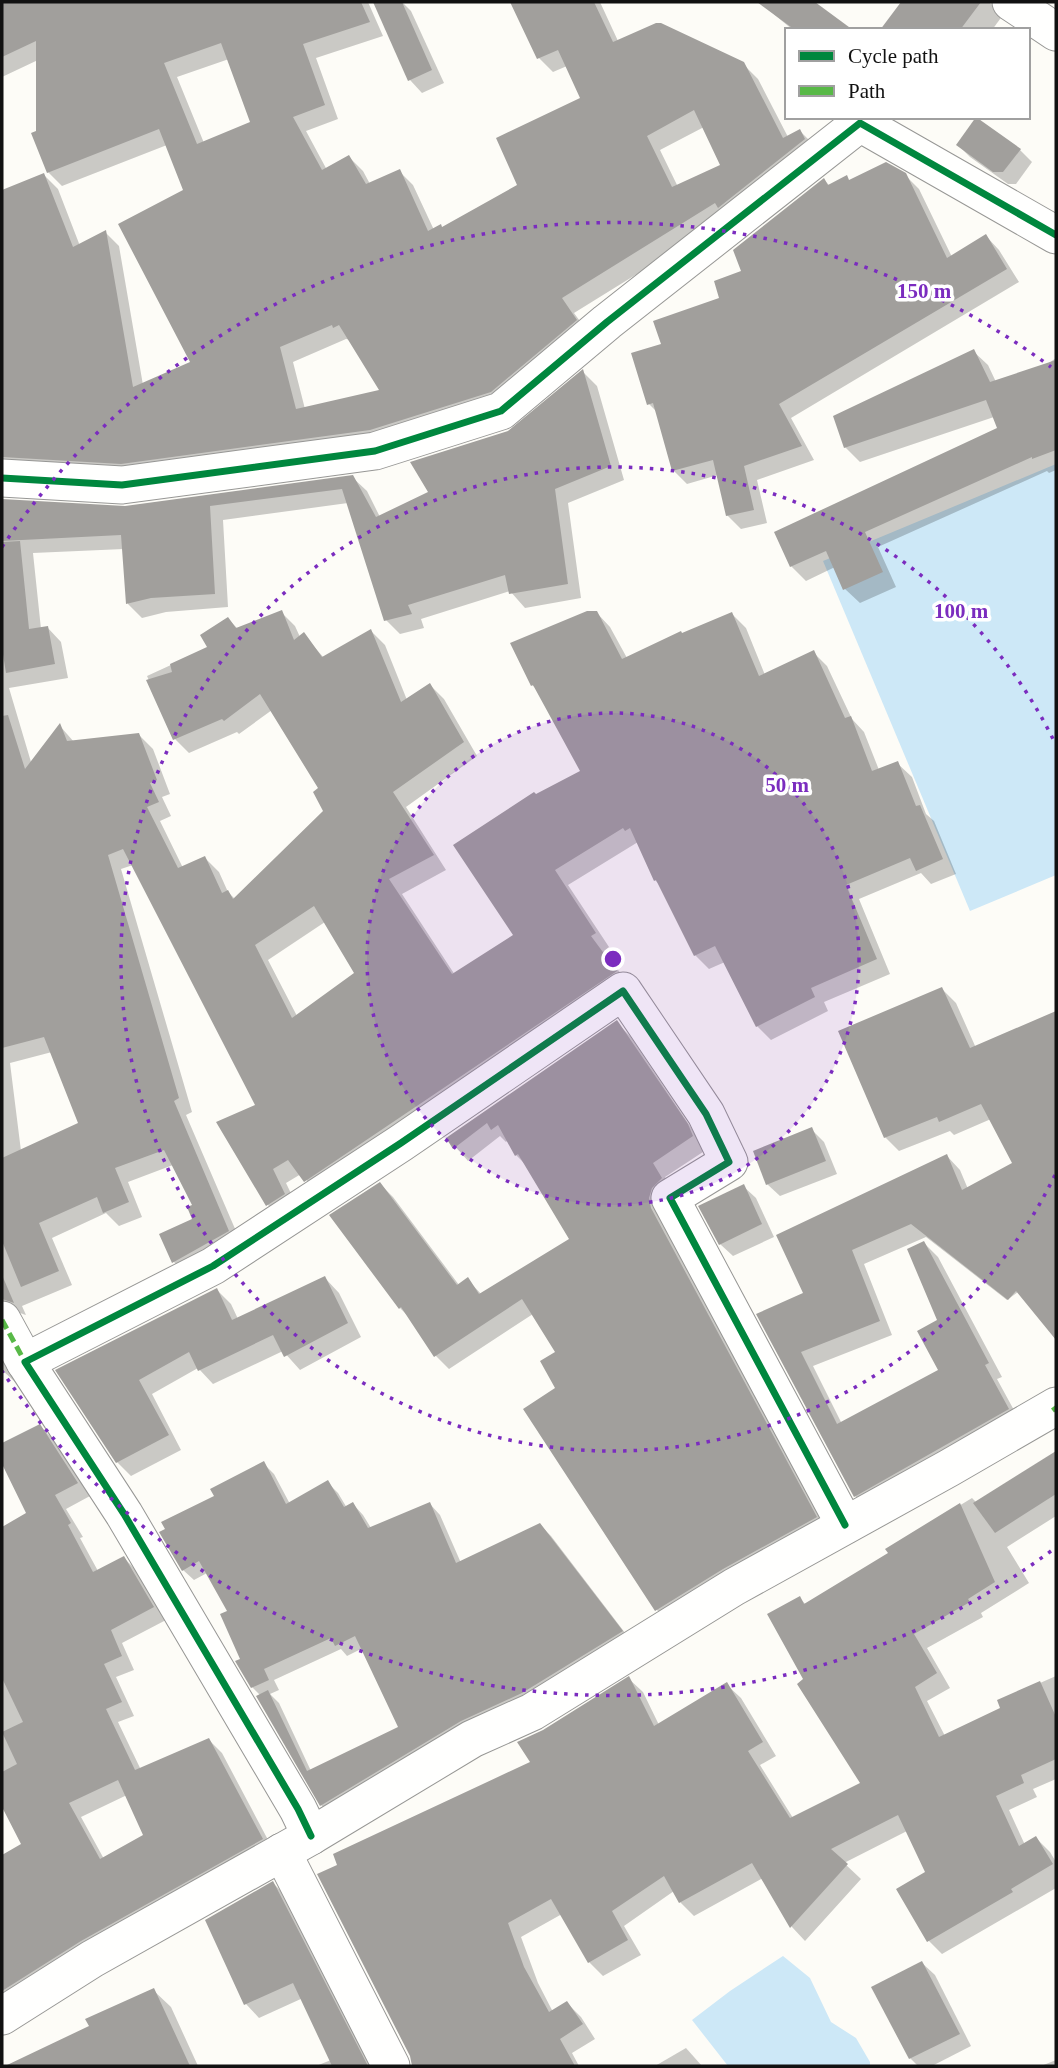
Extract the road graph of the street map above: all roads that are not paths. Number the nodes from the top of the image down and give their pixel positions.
1 (1011, 2) edge
2 (1056, 32) edge
3 (1056, 235) edge
4 (2, 478) edge
5 (2, 1320) edge
6 (25, 1362) junction
7 (1055, 1408) edge
8 (845, 1525) junction
9 (297, 1844) junction
10 (2, 2016) edge
11 (391, 2066) edge

1 - 2 street
3 - 4 street
5 - 6 street
6 - 8 street
6 - 9 street
7 - 8 street
8 - 9 street
9 - 10 street
9 - 11 street

